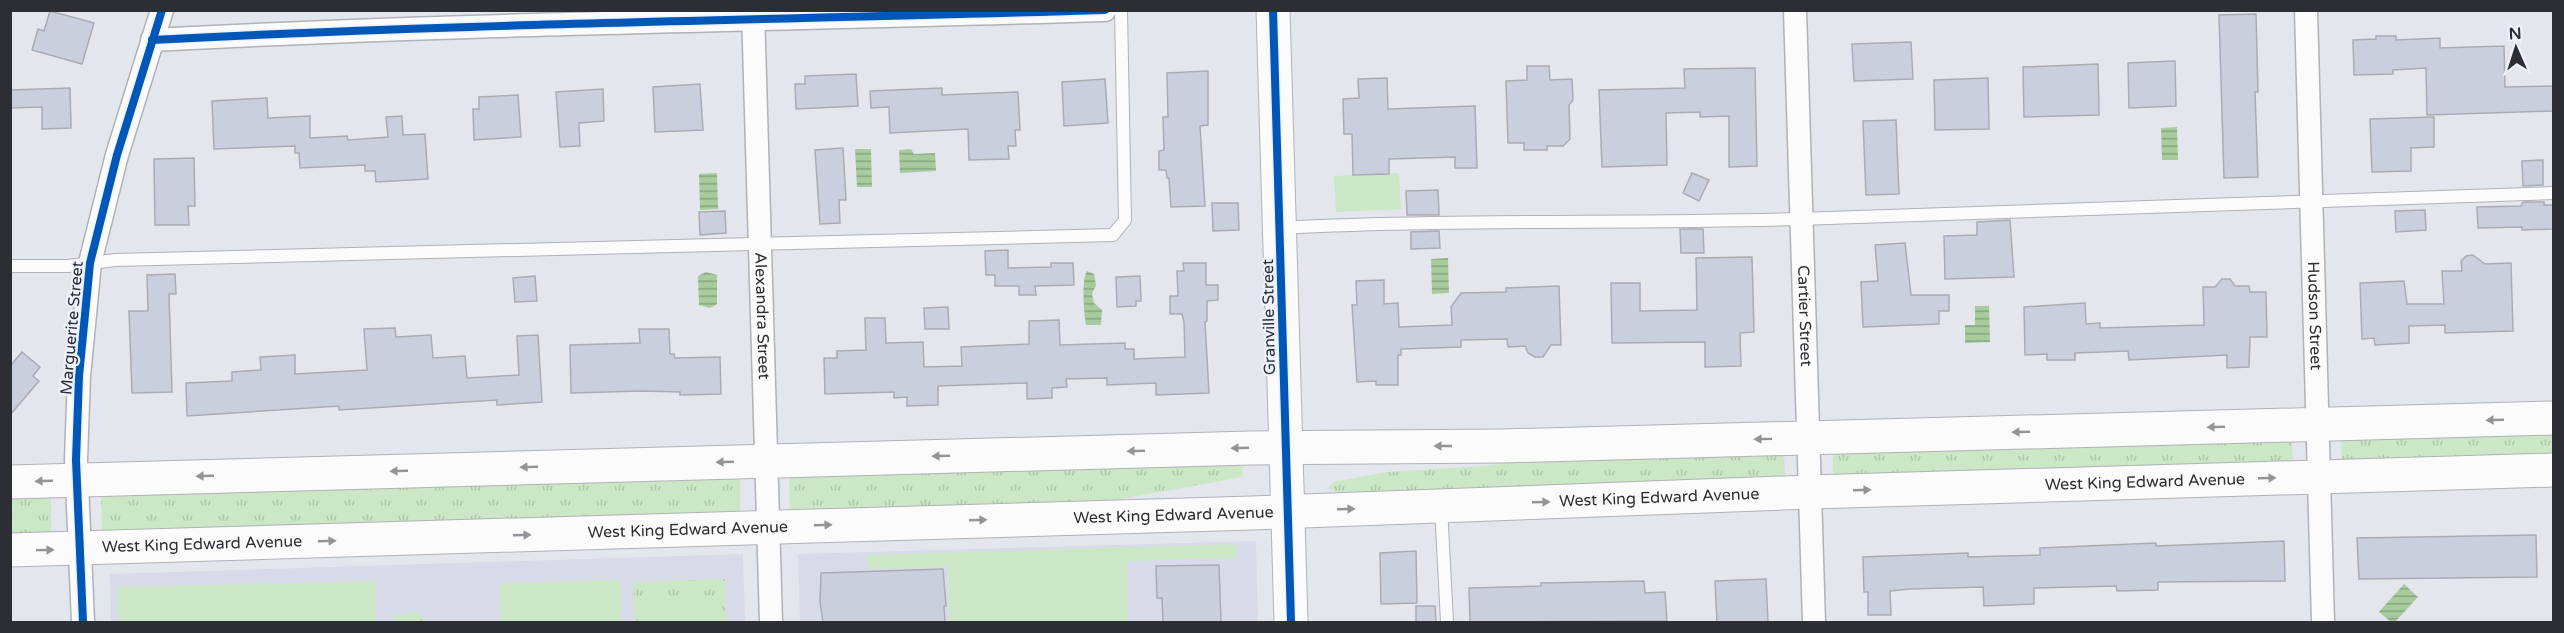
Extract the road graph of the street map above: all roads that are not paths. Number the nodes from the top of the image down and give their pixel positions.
1 (162, 10) edge
2 (1106, 10) edge
3 (1121, 10) edge
4 (1273, 10) edge
5 (1795, 10) edge
6 (2306, 10) edge
7 (753, 16) edge
8 (152, 40) junction
9 (2553, 193) edge
10 (2311, 200) junction
11 (1803, 219) junction
12 (1280, 228) junction
13 (759, 244) junction
14 (90, 263) junction
15 (10, 266) edge
16 (2553, 418) edge
17 (2316, 424) junction
18 (1808, 438) junction
19 (1285, 447) junction
20 (766, 461) junction
21 (2553, 470) edge
22 (2318, 476) junction
23 (77, 480) junction
24 (10, 482) edge
25 (1810, 492) junction
26 (1441, 506) junction
27 (1288, 511) junction
28 (768, 527) junction
29 (80, 549) junction
30 (10, 550) edge
31 (83, 622) edge
32 (771, 622) edge
33 (1291, 622) edge
34 (1447, 622) edge
35 (1814, 622) edge
36 (2322, 622) edge

1 - 8 street, Marguerite Street
2 - 7 street
3 - 13 lane
4 - 12 main road, Granville Street
5 - 11 street, Cartier Street
6 - 10 street, Hudson Street
7 - 8 street
7 - 13 street, Alexandra Street
8 - 14 street, Marguerite Street
9 - 10 lane
10 - 11 lane
10 - 17 street, Hudson Street
11 - 12 lane
11 - 18 street, Cartier Street
12 - 19 main road, Granville Street
13 - 14 lane
13 - 20 street, Alexandra Street
14 - 15 lane
14 - 23 street, Marguerite Street
16 -> 17 main road
17 -> 18 main road
17 - 22 street, Hudson Street
18 -> 19 main road
18 - 25 street, Cartier Street
19 -> 20 main road
19 - 27 main road, Granville Street
20 -> 23 main road
20 - 28 street, Alexandra Street
21 - 22 main road, West King Edward Avenue
25 -> 22 main road, West King Edward Avenue
22 - 36 street, Hudson Street
23 -> 24 main road
23 - 29 street, Marguerite Street
26 -> 25 main road, West King Edward Avenue
25 - 35 street, Cartier Street
27 -> 26 main road, West King Edward Avenue
26 - 34 lane
28 -> 27 main road, West King Edward Avenue
27 - 33 main road, Granville Street
29 -> 28 main road, West King Edward Avenue
28 - 32 street, Alexandra Street
30 -> 29 main road, West King Edward Avenue
29 - 31 street, Marguerite Street

